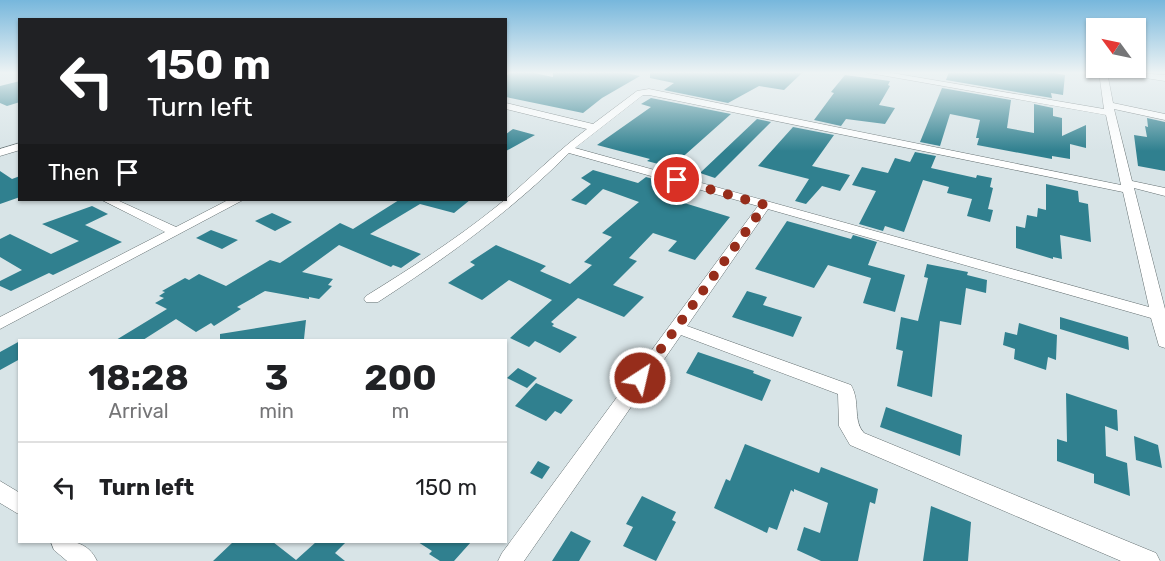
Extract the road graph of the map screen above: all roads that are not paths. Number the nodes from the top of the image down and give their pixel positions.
1 (633, 98) edge
2 (680, 98) edge
3 (1039, 98) edge
4 (1107, 98) edge
5 (507, 106) edge
6 (1109, 109) junction
7 (1165, 117) edge
8 (593, 127) junction
9 (18, 147) edge
10 (567, 149) junction
11 (1, 153) edge
12 (18, 158) edge
13 (1128, 186) junction
14 (1165, 192) edge
15 (110, 201) edge
16 (235, 201) edge
17 (765, 205) junction
18 (176, 232) junction
19 (372, 300) dead end
20 (1162, 321) edge
21 (0, 324) edge
22 (676, 328) junction
23 (1165, 342) edge
24 (0, 490) edge
25 (18, 504) edge
26 (63, 543) edge
27 (85, 561) edge
28 (510, 561) edge
29 (1148, 561) edge

1 - 8 street
2 - 13 street
3 - 6 street
4 - 6 street
5 - 8 street
6 - 7 street
6 - 13 street
8 - 10 street
9 - 11 street
10 - 17 street
10 - 19 street
11 - 12 street
13 - 14 street
13 - 20 street
15 - 18 street
16 - 18 street
17 - 20 street
17 - 22 street
18 - 21 street
20 - 23 street
22 - 28 street
22 - 29 street
24 - 25 street
26 - 27 street

